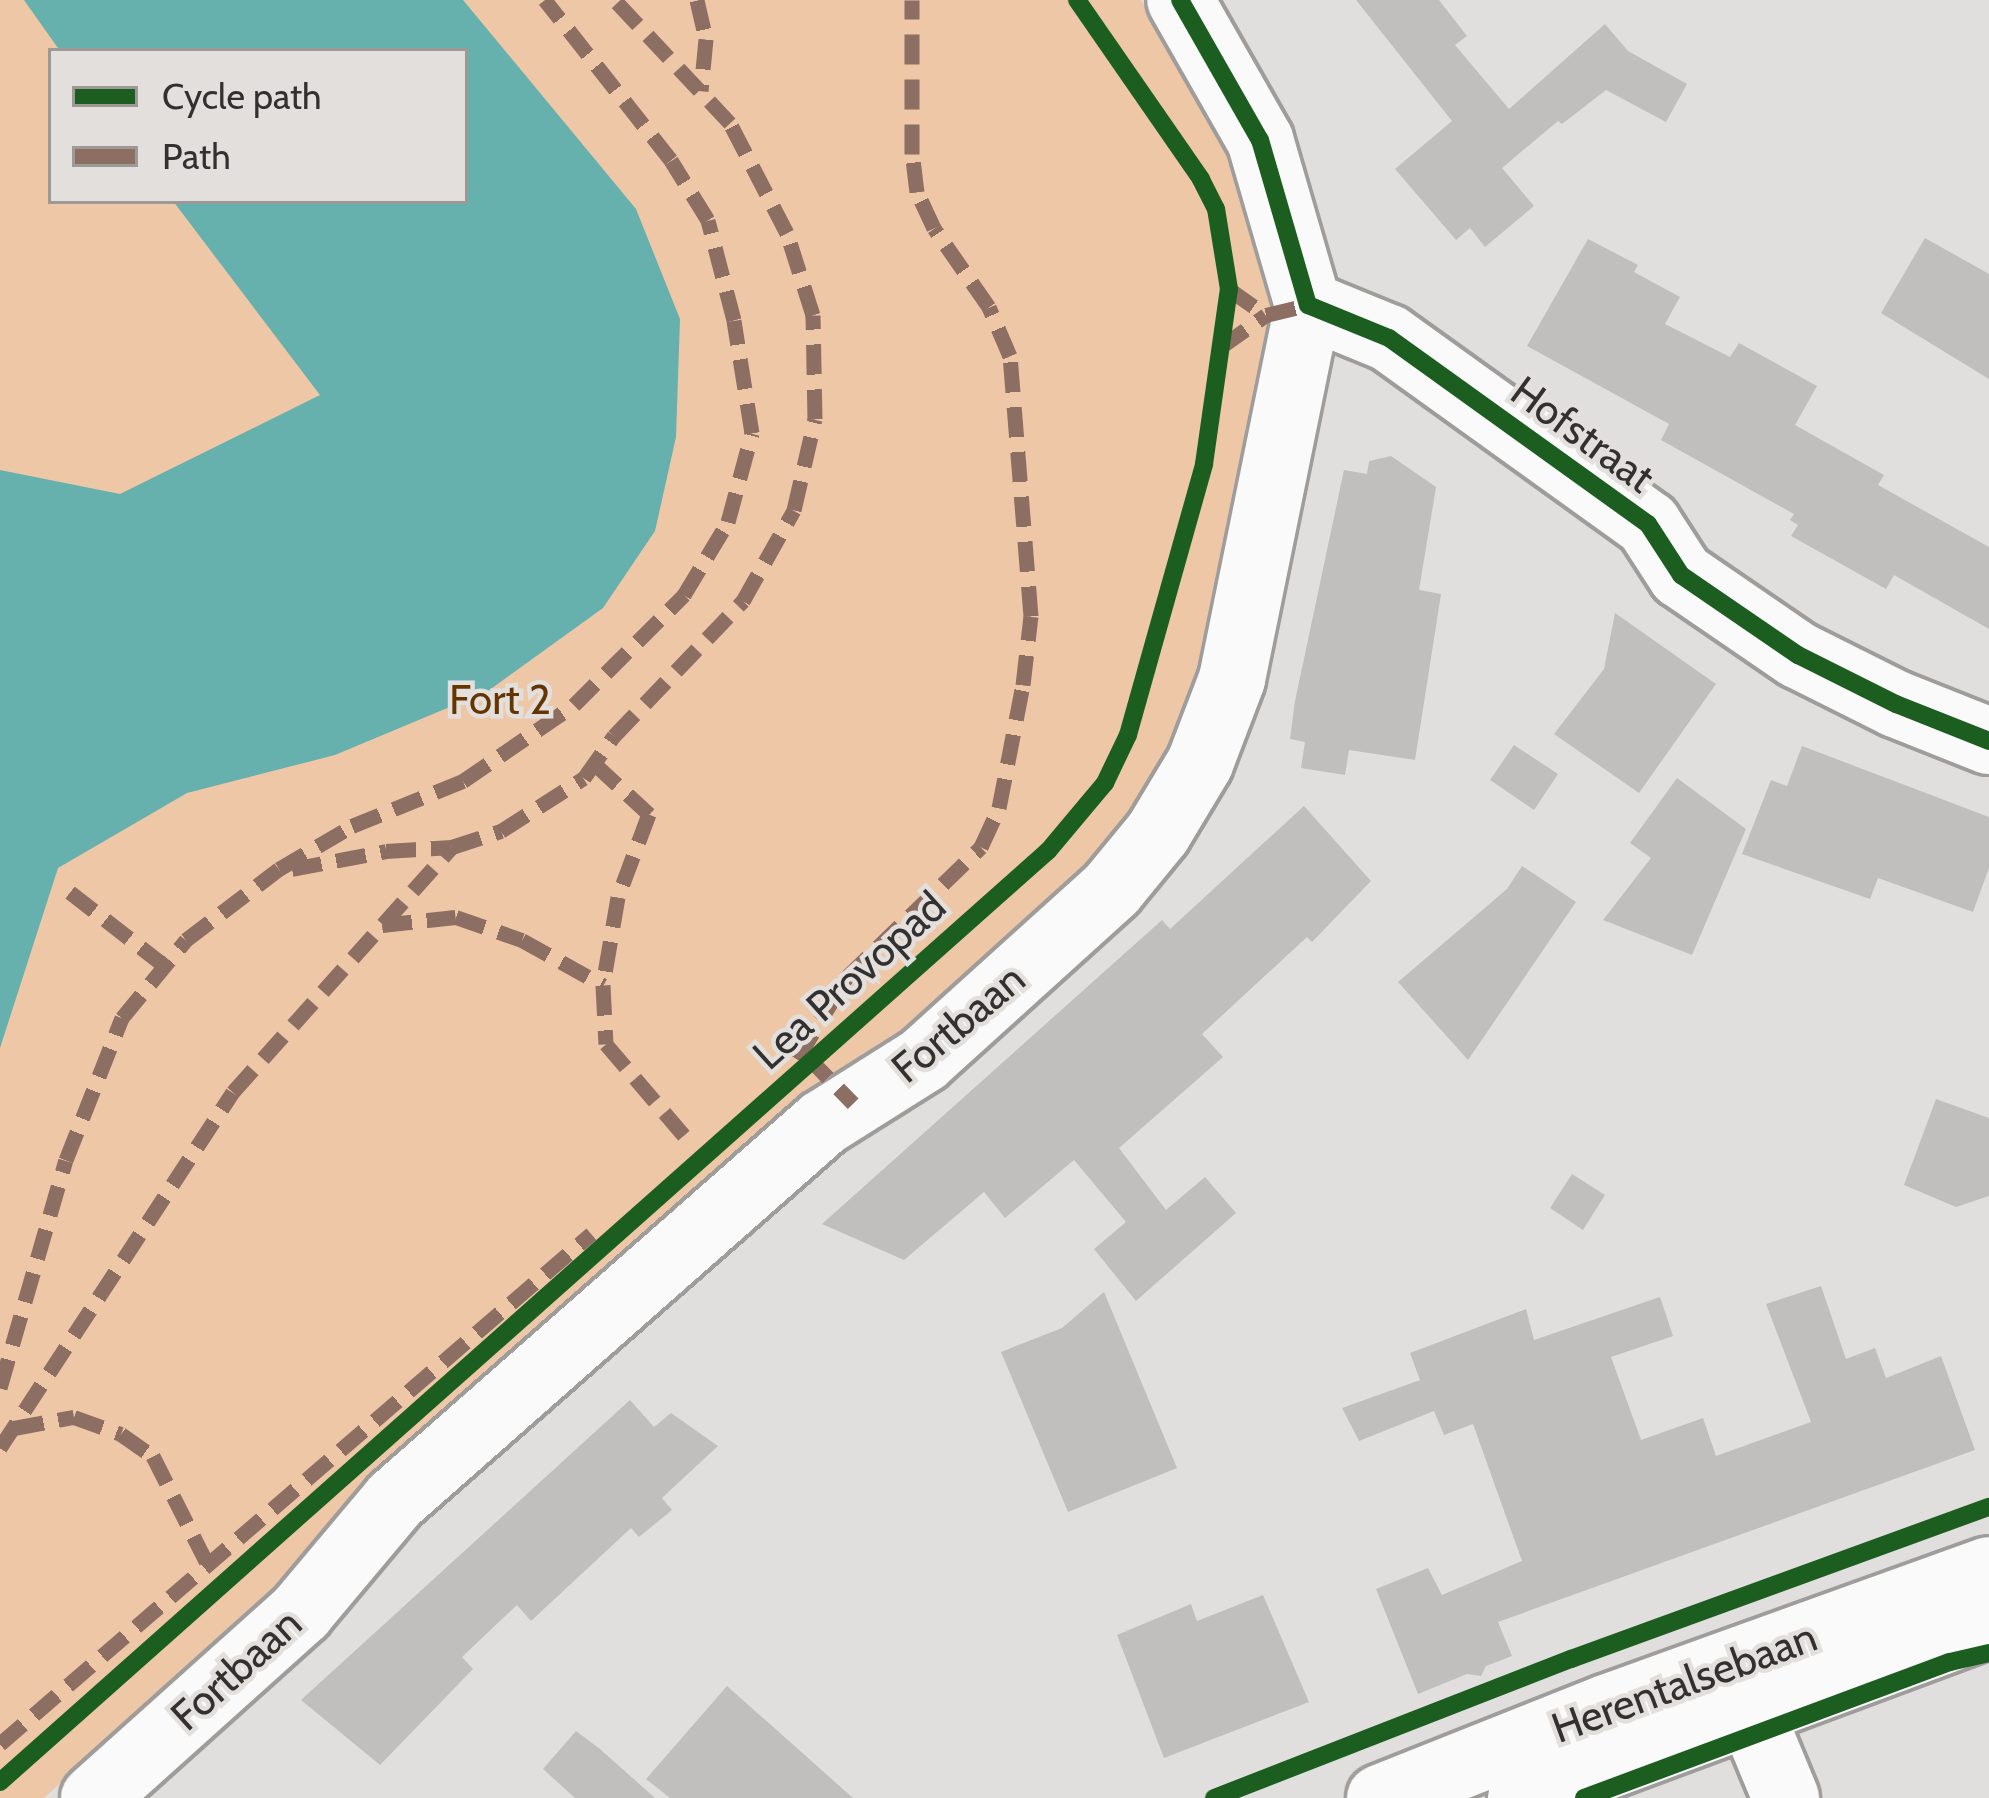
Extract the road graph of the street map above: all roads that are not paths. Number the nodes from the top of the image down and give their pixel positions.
1 (1180, 0) edge
2 (1308, 305) junction
3 (1989, 741) edge
4 (1989, 1570) edge
5 (1989, 1624) edge
6 (1741, 1689) junction
7 (94, 1798) edge
8 (1380, 1798) edge
9 (1521, 1798) edge
10 (1786, 1798) edge

1 - 2 street, Fortbaan
2 - 3 street, Hofstraat
2 - 7 street, Fortbaan
4 - 6 street, Herentalsebaan
5 - 6 street, Herentalsebaan
6 - 8 street, Herentalsebaan
6 - 9 street, Herentalsebaan
6 - 10 street

